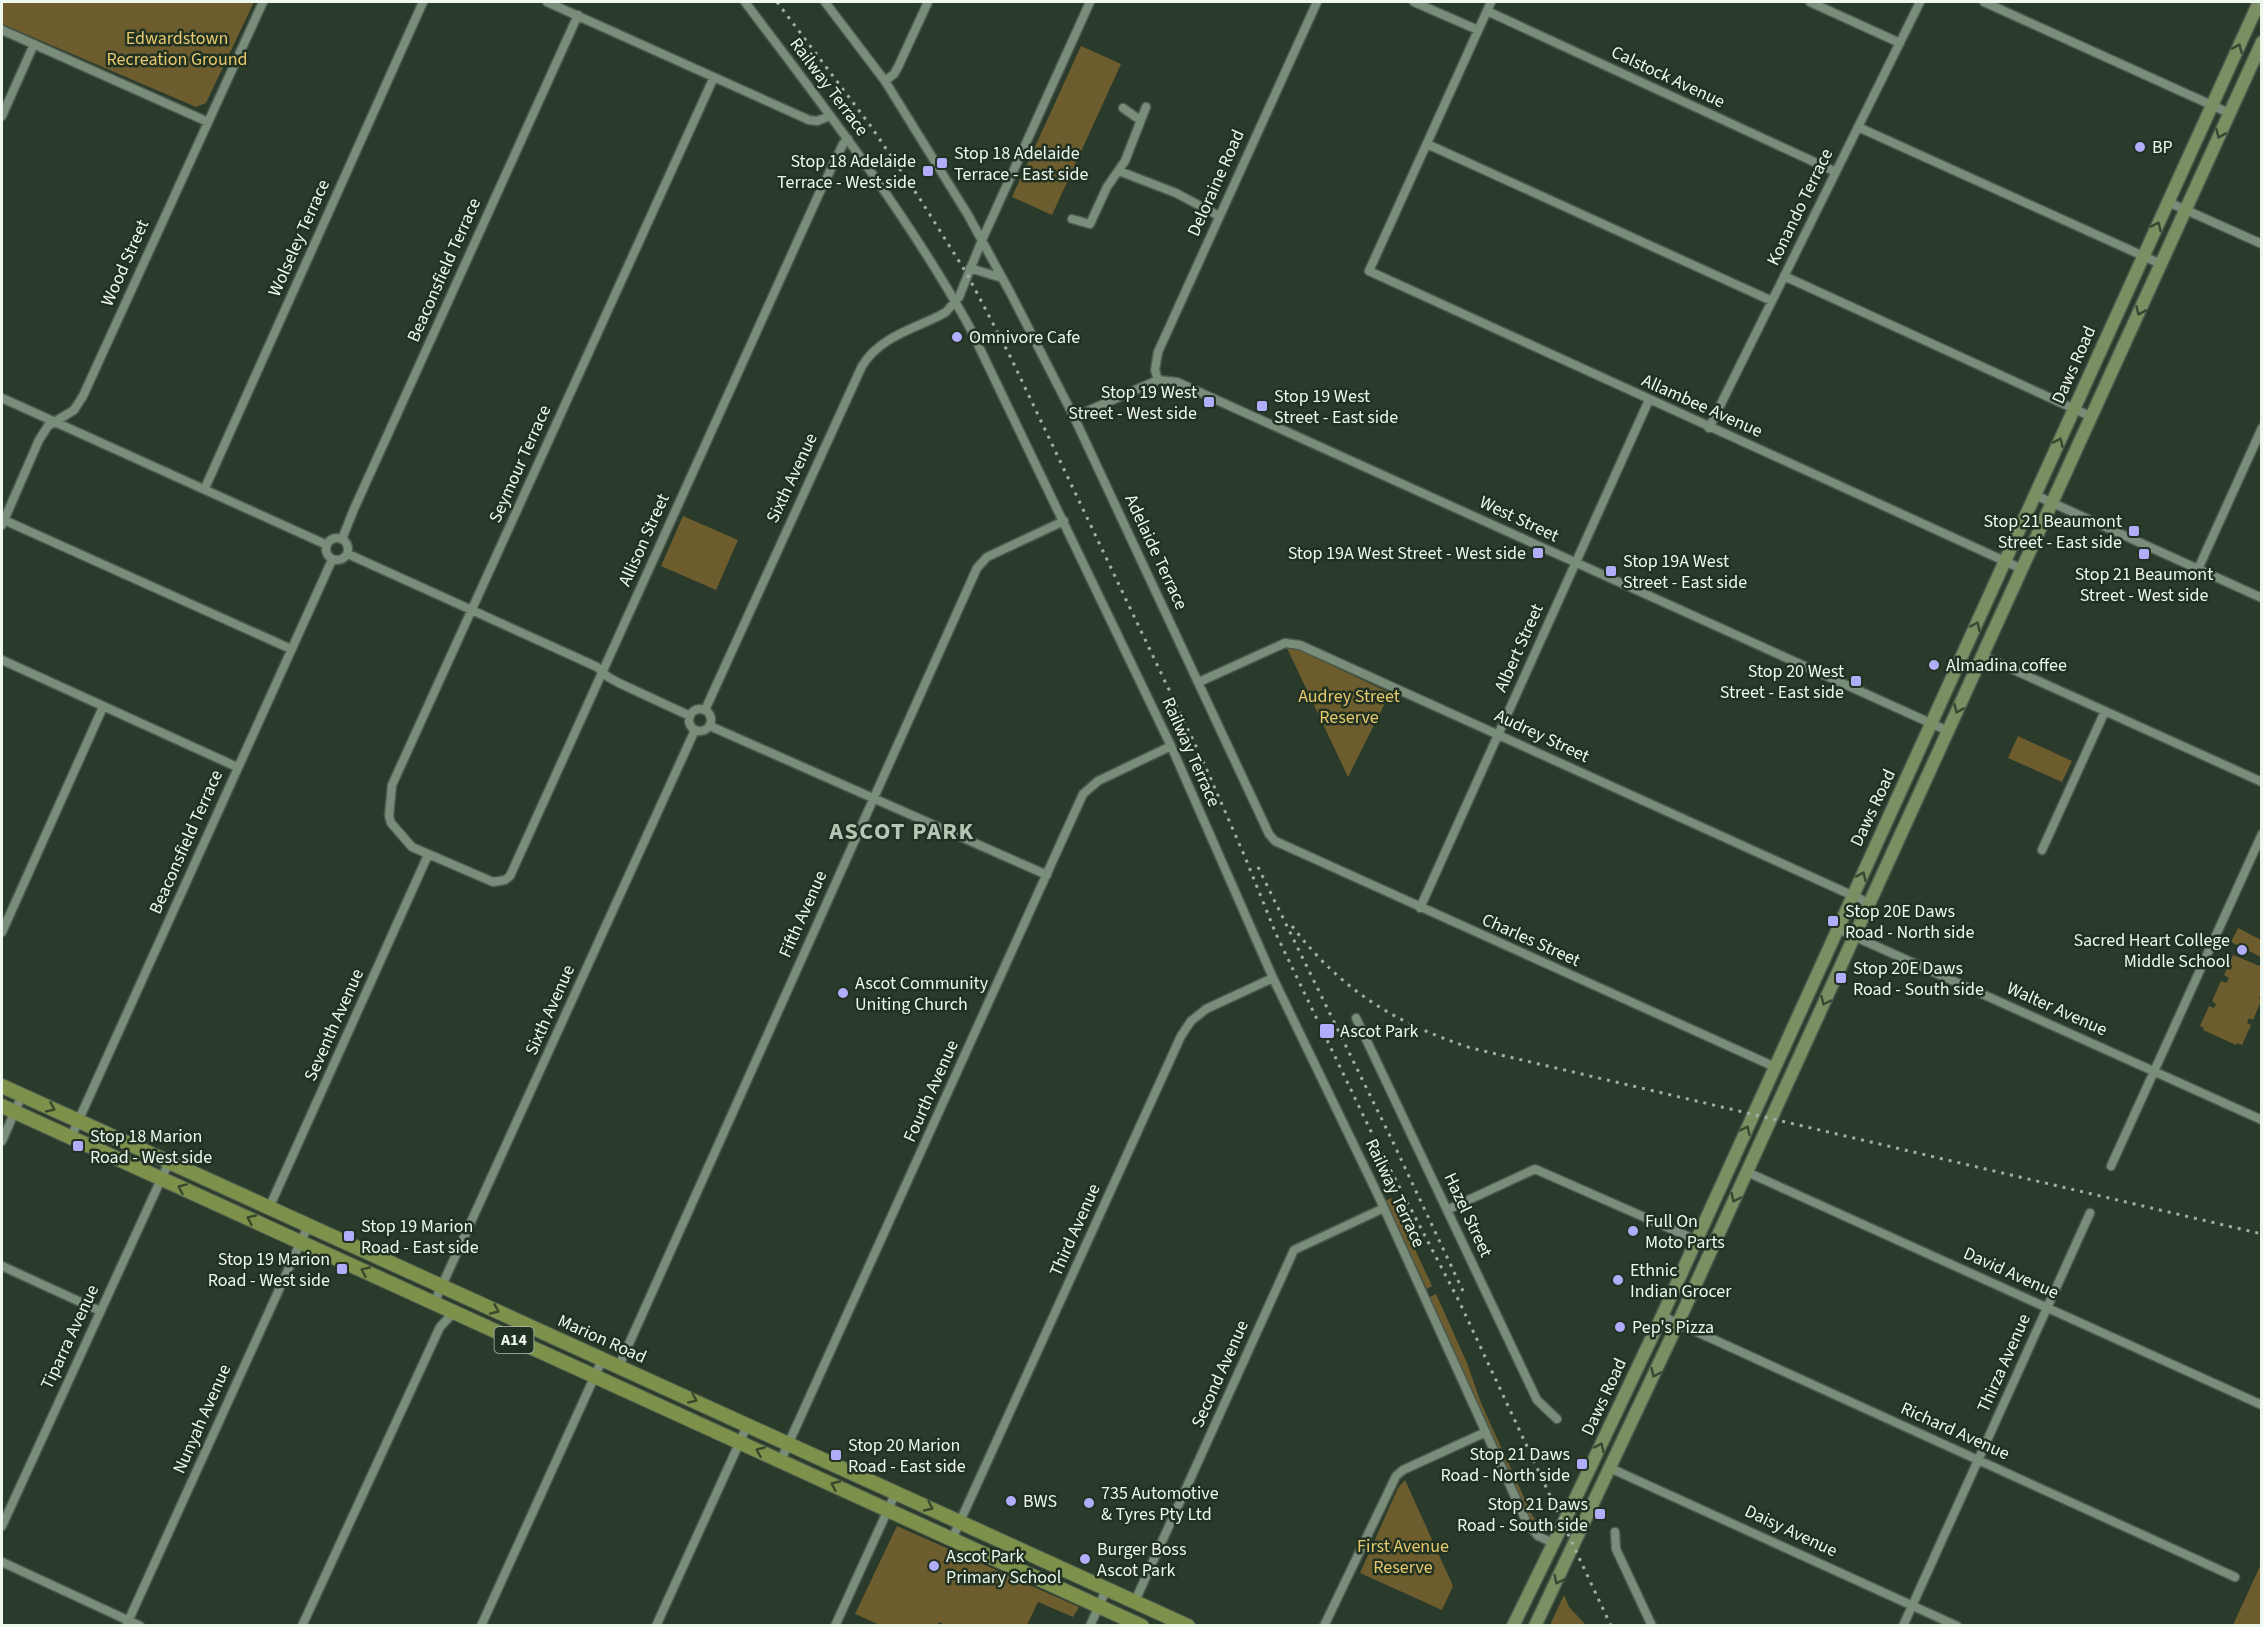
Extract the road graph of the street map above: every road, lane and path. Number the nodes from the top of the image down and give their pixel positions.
1 (263, 2) edge
2 (423, 2) edge
3 (547, 2) edge
4 (745, 2) edge
5 (825, 2) edge
6 (928, 2) edge
7 (1090, 2) edge
8 (1317, 2) edge
9 (1414, 2) edge
10 (1491, 2) edge
11 (1810, 2) edge
12 (1920, 2) edge
13 (1984, 2) edge
14 (2259, 2) edge
15 (1487, 11) junction
16 (578, 15) junction
17 (2, 30) edge
18 (1478, 30) junction
19 (2262, 42) edge
20 (1900, 43) junction
21 (34, 44) junction
22 (714, 77) junction
23 (885, 81) junction
24 (2212, 106) junction
25 (1146, 107) dead end
26 (1124, 108) dead end
27 (2229, 113) junction
28 (2, 116) edge
29 (830, 116) junction
30 (1140, 120) junction
31 (208, 122) junction
32 (1858, 127) junction
33 (848, 139) junction
34 (1426, 144) junction
35 (1119, 171) junction
36 (1836, 172) junction
37 (2168, 202) junction
38 (2186, 210) junction
39 (1219, 216) junction
40 (1072, 219) dead end
41 (981, 240) junction
42 (2262, 244) edge
43 (2144, 256) junction
44 (2161, 264) junction
45 (970, 268) junction
46 (1784, 276) junction
47 (1002, 278) junction
48 (955, 301) junction
49 (1772, 301) junction
50 (1158, 380) junction
51 (2, 398) edge
52 (1648, 400) junction
53 (2074, 409) junction
54 (1074, 417) junction
55 (2092, 417) junction
56 (54, 422) junction
57 (1710, 428) junction
58 (2262, 428) edge
59 (205, 488) junction
60 (2035, 495) junction
61 (2053, 503) junction
62 (1064, 520) junction
63 (3, 523) edge
64 (342, 539) junction
65 (327, 545) junction
66 (348, 554) junction
67 (332, 560) junction
68 (2004, 562) junction
69 (1575, 563) junction
70 (2022, 569) junction
71 (2198, 569) junction
72 (2262, 598) edge
73 (472, 610) junction
74 (291, 649) junction
75 (1983, 656) junction
76 (2, 660) edge
77 (602, 672) junction
78 (1199, 682) junction
79 (102, 707) junction
80 (705, 710) junction
81 (2105, 711) junction
82 (690, 716) junction
83 (1932, 723) junction
84 (710, 726) junction
85 (695, 730) junction
86 (1948, 731) junction
87 (1499, 734) junction
88 (1171, 746) junction
89 (237, 766) junction
90 (2262, 782) edge
91 (874, 797) junction
92 (2262, 834) edge
93 (1275, 842) joint
94 (2042, 850) dead end
95 (428, 855) junction
96 (1047, 875) junction
97 (1853, 896) junction
98 (1869, 903) junction
99 (1420, 908) junction
100 (1838, 929) junction
101 (2, 932) edge
102 (1854, 936) junction
103 (1273, 978) junction
104 (1356, 1018) dead end
105 (1775, 1067) junction
106 (2154, 1071) junction
107 (2, 1086) edge
108 (22, 1095) junction
109 (2, 1106) edge
110 (15, 1112) junction
111 (2262, 1120) edge
112 (79, 1121) junction
113 (71, 1137) junction
114 (2, 1141) edge
115 (170, 1162) junction
116 (2111, 1166) dead end
117 (1747, 1172) junction
118 (162, 1179) junction
119 (269, 1208) junction
120 (1383, 1208) junction
121 (1447, 1210) junction
122 (2090, 1213) dead end
123 (308, 1226) junction
124 (1696, 1241) junction
125 (301, 1242) junction
126 (1712, 1247) junction
127 (2, 1266) edge
128 (442, 1286) junction
129 (434, 1303) junction
130 (2048, 1307) junction
131 (100, 1311) junction
132 (454, 1312) junction
133 (1662, 1316) junction
134 (1678, 1323) junction
135 (603, 1358) junction
136 (619, 1366) junction
137 (595, 1376) junction
138 (2262, 1405) edge
139 (1557, 1419) dead end
140 (748, 1424) junction
141 (1486, 1432) junction
142 (740, 1442) junction
143 (789, 1443) junction
144 (781, 1460) junction
145 (1978, 1460) junction
146 (1610, 1468) junction
147 (896, 1492) junction
148 (888, 1510) junction
149 (961, 1522) junction
150 (2, 1526) edge
151 (1615, 1532) dead end
152 (952, 1539) junction
153 (1553, 1544) junction
154 (2, 1562) edge
155 (2235, 1577) dead end
156 (1107, 1588) junction
157 (1135, 1601) junction
158 (1913, 1605) junction
159 (1099, 1606) junction
160 (128, 1623) edge
161 (140, 1626) edge
162 (302, 1626) edge
163 (481, 1626) edge
164 (656, 1626) edge
165 (835, 1626) edge
166 (1090, 1626) edge
167 (1142, 1626) edge
168 (1188, 1626) edge
169 (1324, 1626) edge
170 (1513, 1626) edge
171 (1535, 1626) edge
172 (1652, 1626) edge
173 (1903, 1626) edge
174 (1957, 1626) edge

1 - 31 street, Wood Street
2 - 59 street, Wolseley Terrace
3 - 16 street
4 - 29 street, Railway Terrace
5 - 23 street, Adelaide Terrace
6 - 23 street
7 - 41 street
8 - 39 street, Deloraine Road
9 - 18 street
10 - 15 street
11 - 20 street
12 - 20 street, Konando Terrace
13 - 24 street
24 -> 14 main road, Daws Road
15 - 18 street
15 - 36 street, Calstock Avenue
16 - 22 street
16 - 64 street, Beaconsfield Terrace
17 - 21 street
18 - 34 street
19 - 27 main road, Daws Road
20 - 32 street, Konando Terrace
21 - 28 street
21 - 31 street
22 - 29 street
22 - 73 street, Seymour Terrace
23 - 41 street, Adelaide Terrace
24 - 27 street
24 - 37 main road, Daws Road
25 - 30 street
26 - 30 street
27 -> 38 main road, Daws Road
29 - 33 street, Railway Terrace
30 - 35 street
31 - 56 street, Wood Street
32 - 36 street, Konando Terrace
32 - 43 street
33 - 48 street, Railway Terrace
33 - 77 street, Allison Street
34 - 49 street
34 - 52 street, Allambee Avenue
35 - 39 street
35 - 40 street
36 - 46 street, Konando Terrace
37 - 38 street
43 -> 37 main road, Daws Road
38 - 42 street
38 - 44 main road, Daws Road
39 - 50 street, Deloraine Road
41 - 45 street
41 - 47 street, Adelaide Terrace
43 - 44 street
43 - 53 main road, Daws Road
44 -> 55 main road, Daws Road
45 - 47 street
45 - 48 street
46 - 49 street, Konando Terrace
46 - 53 street
47 - 54 street, Adelaide Terrace
48 - 62 street, Railway Terrace
48 - 80 street, Sixth Avenue
49 - 57 street, Konando Terrace
50 - 54 street
50 - 69 street, West Street
51 - 56 street
52 - 57 street, Allambee Avenue
52 - 69 street, Albert Street
53 - 55 street
60 -> 53 main road, Daws Road
54 - 78 street, Adelaide Terrace
55 - 61 main road, Daws Road
56 - 59 street
56 - 63 street, Wood Street
57 - 68 street, Allambee Avenue
58 - 71 street
59 - 65 street
60 - 61 street
60 - 68 main road, Daws Road
61 - 70 main road, Daws Road
61 - 71 street
62 - 88 street, Railway Terrace
62 - 91 street, Fifth Avenue
63 - 74 street
64 - 65 street
64 - 66 street
65 - 67 street
66 - 67 street
66 - 73 street
67 - 74 street, Beaconsfield Terrace
68 - 70 street, Allambee Avenue
83 -> 68 main road, Daws Road
69 - 83 street, West Street
69 - 87 street, Albert Street
70 - 75 main road, Daws Road
71 - 72 street
73 - 77 street
73 - 95 street, Seymour Terrace
74 - 89 street, Beaconsfield Terrace
75 - 81 street
75 -> 86 main road, Daws Road
76 - 79 street
77 - 82 street
77 - 95 street, Allison Street
78 - 87 street, Audrey Street
78 - 93 street, Adelaide Terrace
79 - 89 street
79 - 101 street
80 - 82 street
80 - 84 street
81 - 90 street
81 - 94 street
82 - 85 street
83 - 86 street, West Street
97 -> 83 main road, Daws Road
84 - 85 street
84 - 91 street
85 - 128 street, Sixth Avenue
86 - 98 main road, Daws Road
87 - 97 street, Audrey Street
87 - 99 street, Albert Street
88 - 96 street, Fourth Avenue
88 - 103 street, Railway Terrace
89 - 112 street, Beaconsfield Terrace
91 - 96 street
91 - 136 street, Fifth Avenue
92 - 106 street
93 - 99 street, Charles Street
95 - 119 street, Seventh Avenue
96 - 143 street, Fourth Avenue
97 - 98 street, Audrey Street
97 - 100 main road, Daws Road
98 - 102 main road, Daws Road
99 - 105 street, Charles Street
100 - 102 street, Walter Avenue
100 - 105 main road, Daws Road
102 - 106 street, Walter Avenue
102 -> 117 main road, Daws Road
103 - 120 street, Railway Terrace
103 - 149 street, Third Avenue
104 - 121 street, Hazel Street
124 -> 105 main road, Daws Road
106 - 111 street, Walter Avenue
106 - 116 street
107 - 108 main road, Marion Road / A14
108 - 110 street
108 -> 112 main road, Marion Road / A14
109 - 110 main road, Marion Road / A14
110 - 113 main road, Marion Road / A14
110 - 114 street
112 - 113 street, Beaconsfield Terrace
112 - 115 main road, Marion Road / A14
113 - 118 main road, Marion Road / A14
115 - 118 street, Tiparra Avenue
115 - 119 main road, Marion Road / A14
117 -> 126 main road, Daws Road
117 - 130 street, David Avenue
125 -> 118 main road, Marion Road / A14
118 - 131 street, Tiparra Avenue
119 - 123 main road, Marion Road / A14
120 - 141 street, Railway Terrace
120 - 157 street, Second Avenue
121 - 124 street
121 - 139 street, Hazel Street
122 - 130 street, Thirza Avenue
123 - 125 street, Nunyah Avenue
123 - 128 main road, Marion Road / A14
124 - 126 street
124 - 133 main road, Daws Road
129 -> 125 main road, Marion Road / A14
125 - 160 street, Nunyah Avenue
126 - 134 main road, Daws Road
127 - 131 street
128 - 129 street, Sixth Avenue
128 -> 135 main road, Marion Road / A14
129 - 132 main road, Marion Road / A14
130 - 138 street, David Avenue
130 - 145 street, Thirza Avenue
131 - 150 street, Tiparra Avenue
132 - 137 main road, Marion Road / A14
132 - 162 street
133 - 134 street, Richard Avenue
153 -> 133 main road, Daws Road
134 - 145 street, Richard Avenue
134 -> 146 main road, Daws Road
135 - 136 main road, Marion Road / A14
135 - 137 street
136 -> 140 main road, Marion Road / A14
137 - 142 main road, Marion Road / A14
137 - 163 street
140 - 142 street
140 - 143 main road, Marion Road / A14
141 - 153 street, Railway Terrace
141 - 169 street
144 -> 142 main road, Marion Road / A14
142 - 164 street
143 - 144 street, Fourth Avenue
143 - 147 main road, Marion Road / A14
148 -> 144 main road, Marion Road / A14
145 - 155 street, Richard Avenue
145 - 158 street, Thirza Avenue
146 - 158 street, Daisy Avenue
146 -> 171 main road, Daws Road
147 - 148 street
147 -> 149 main road, Marion Road / A14
148 - 152 main road, Marion Road / A14
148 - 165 street
149 - 152 street, Third Avenue
149 - 156 main road, Marion Road / A14
151 - 172 street
152 - 159 main road, Marion Road / A14
153 - 170 main road, Daws Road
154 - 160 street
156 - 157 main road, Marion Road / A14
156 - 159 street
157 - 168 main road, Marion Road / A14
158 - 173 street, Thirza Avenue
158 - 174 street, Daisy Avenue
159 - 166 street
159 - 167 main road, Marion Road / A14
160 - 161 street

